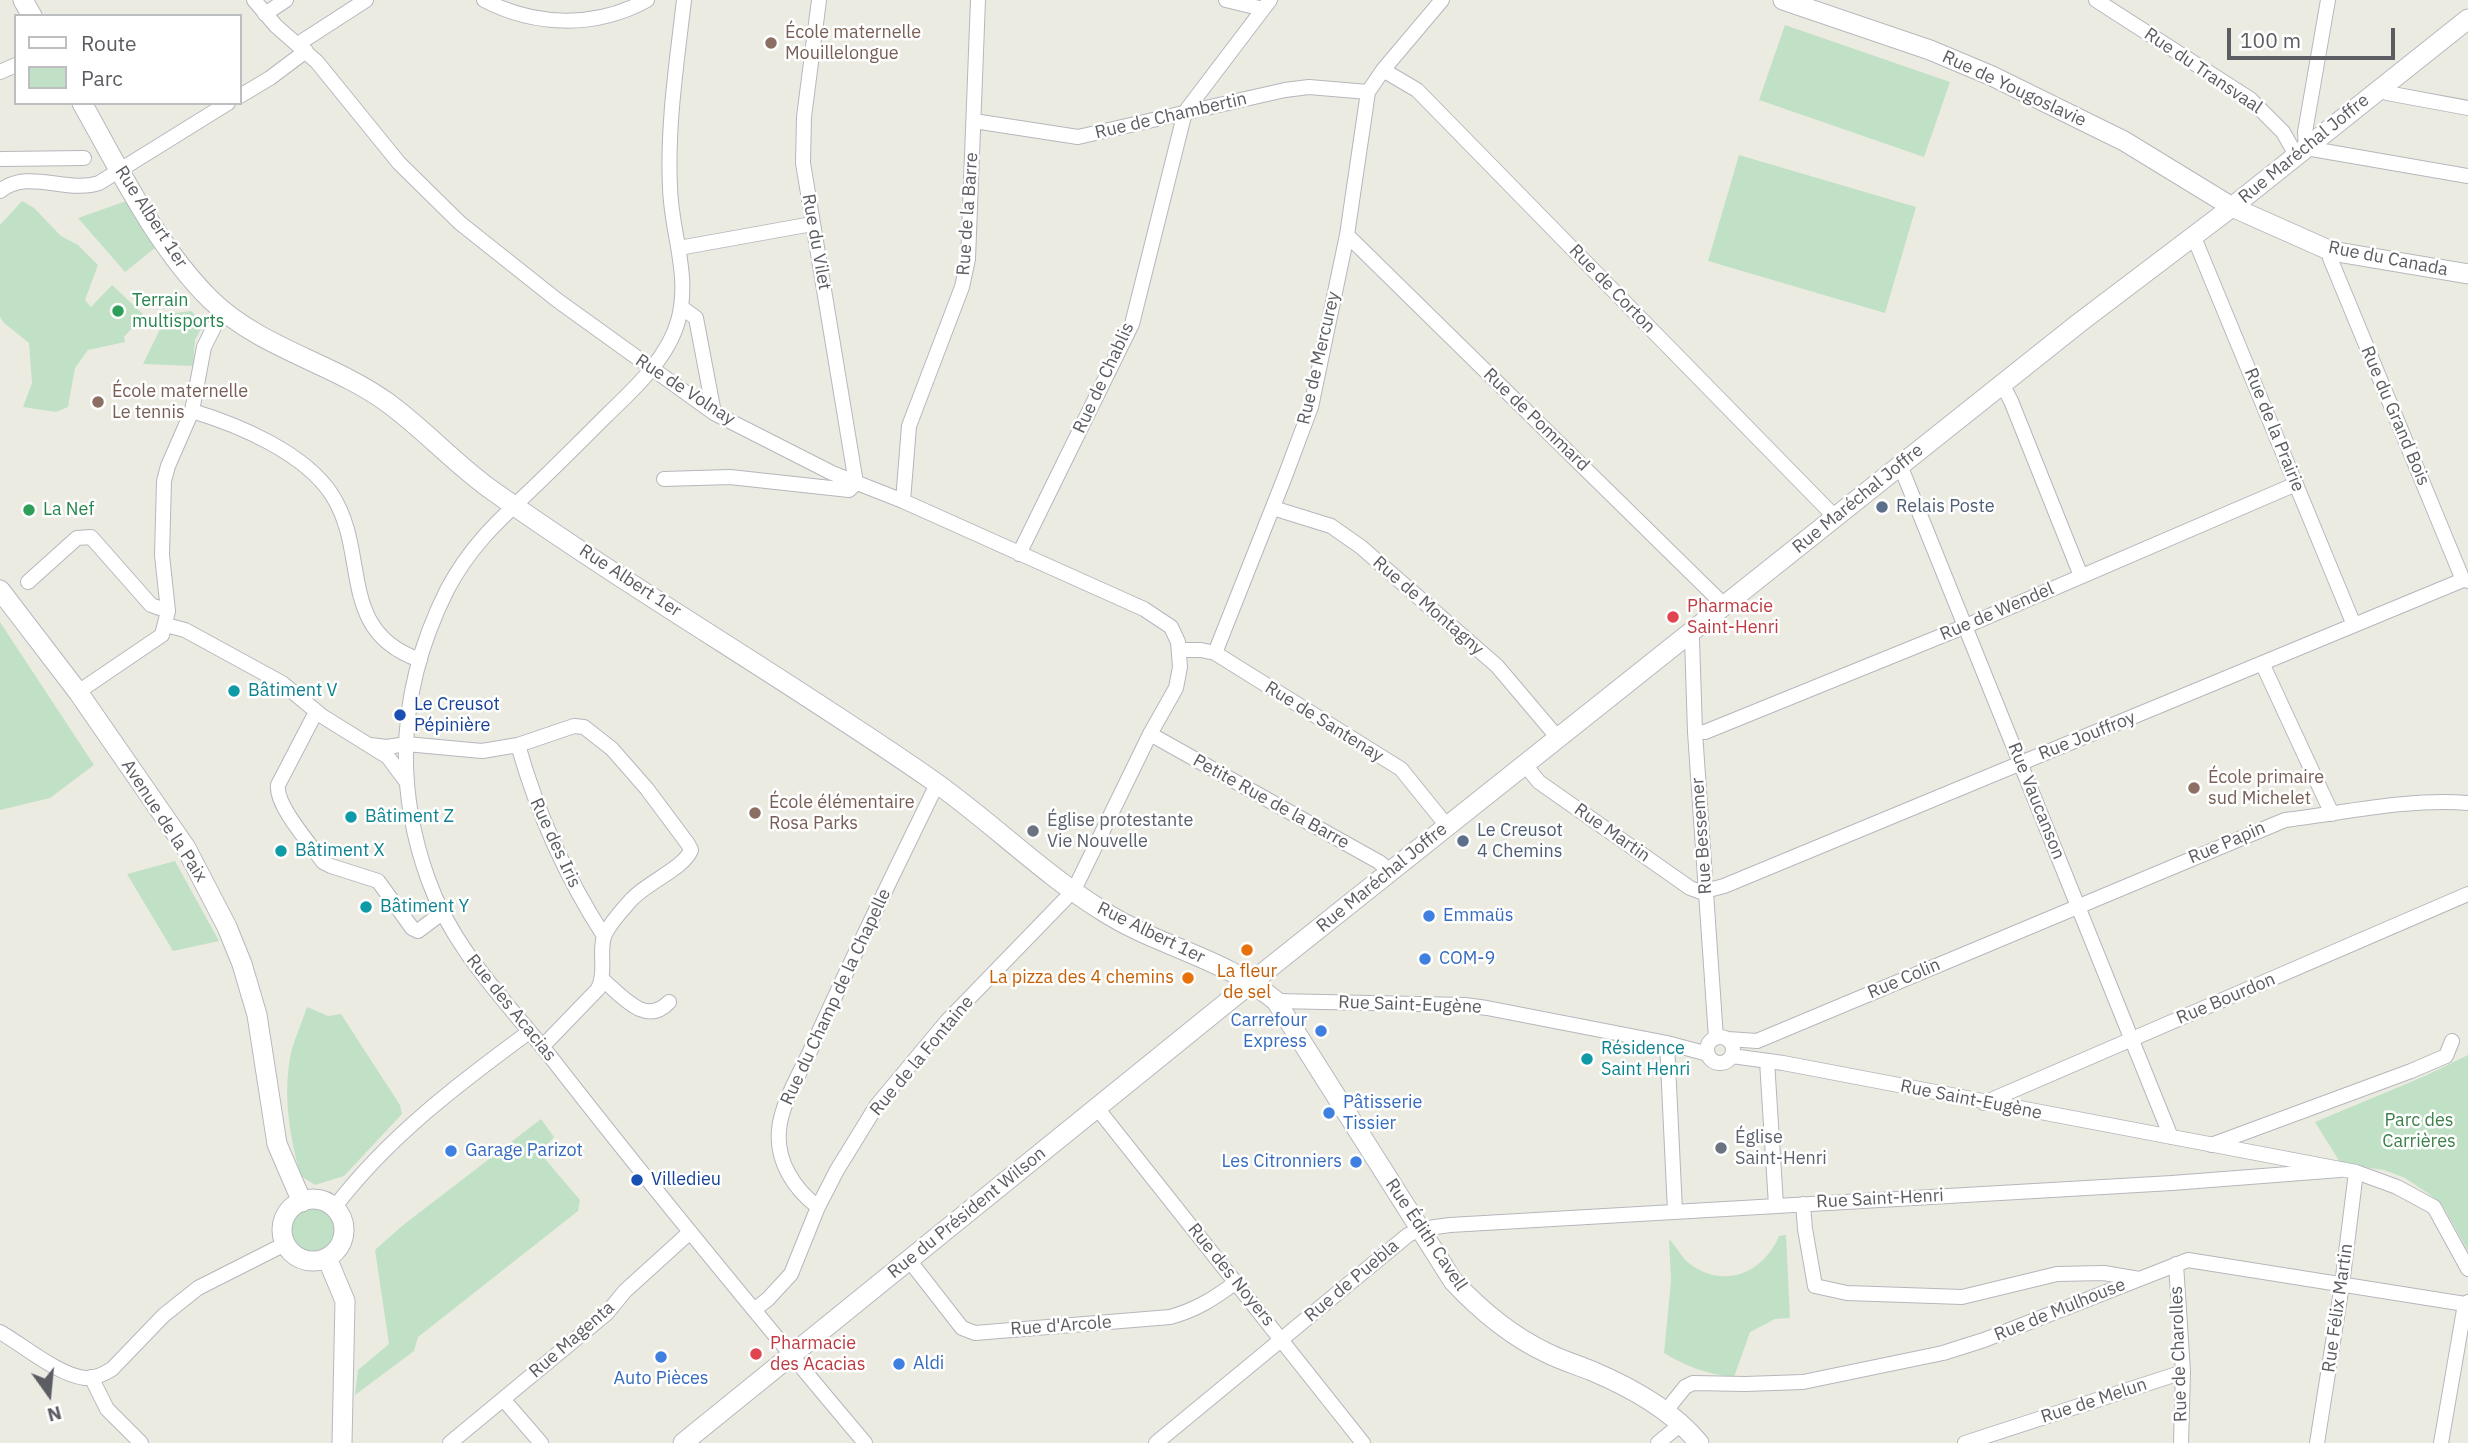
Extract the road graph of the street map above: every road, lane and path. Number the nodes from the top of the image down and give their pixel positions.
1 (254, 0) edge
2 (286, 0) edge
3 (366, 0) edge
4 (484, 0) edge
5 (647, 0) edge
6 (684, 0) edge
7 (819, 0) edge
8 (978, 0) edge
9 (1226, 0) edge
10 (1441, 0) edge
11 (1783, 0) edge
12 (2096, 0) edge
13 (2328, 0) edge
14 (2112, 4) edge
15 (1266, 5) edge
16 (265, 14) junction
17 (2468, 19) edge
18 (302, 48) junction
19 (1383, 70) junction
20 (2382, 88) junction
21 (1368, 92) junction
22 (242, 95) edge
23 (83, 105) edge
24 (225, 105) edge
25 (2468, 108) edge
26 (1185, 112) junction
27 (974, 121) junction
28 (2301, 152) junction
29 (1, 156) edge
30 (84, 158) dead end
31 (120, 169) junction
32 (2468, 176) edge
33 (4, 188) edge
34 (2232, 207) junction
35 (812, 225) junction
36 (1347, 235) junction
37 (2193, 235) junction
38 (679, 248) junction
39 (2331, 251) junction
40 (2468, 274) edge
41 (681, 307) junction
42 (222, 311) junction
43 (652, 369) junction
44 (2002, 384) junction
45 (192, 411) junction
46 (713, 413) junction
47 (1900, 465) junction
48 (664, 479) dead end
49 (856, 483) junction
50 (2296, 484) junction
51 (903, 501) junction
52 (514, 505) junction
53 (1273, 508) junction
54 (1835, 517) junction
55 (1019, 554) junction
56 (2081, 576) junction
57 (2466, 581) edge
58 (28, 582) dead end
59 (0, 590) edge
60 (1724, 606) junction
61 (167, 618) junction
62 (2354, 625) junction
63 (1966, 626) junction
64 (1689, 634) junction
65 (1180, 650) junction
66 (1214, 653) junction
67 (420, 660) junction
68 (2262, 663) junction
69 (78, 692) junction
70 (316, 712) junction
71 (1695, 732) junction
72 (1150, 734) junction
73 (1558, 738) junction
74 (407, 744) junction
75 (519, 744) junction
76 (369, 745) junction
77 (2021, 763) junction
78 (1525, 765) junction
79 (406, 781) junction
80 (937, 784) junction
81 (2468, 803) edge
82 (2332, 814) junction
83 (1447, 826) junction
84 (1391, 872) junction
85 (1074, 890) junction
86 (1706, 891) junction
87 (2468, 894) edge
88 (2078, 906) junction
89 (442, 913) junction
90 (604, 936) junction
91 (603, 980) junction
92 (1251, 982) junction
93 (1276, 1001) junction
94 (669, 1002) dead end
95 (529, 1032) junction
96 (1722, 1039) junction
97 (2131, 1040) junction
98 (2452, 1041) dead end
99 (1667, 1043) junction
100 (542, 1047) junction
101 (1708, 1054) junction
102 (1732, 1056) junction
103 (1767, 1061) junction
104 (1984, 1102) junction
105 (1097, 1108) junction
106 (2171, 1136) junction
107 (2211, 1145) junction
108 (2340, 1170) junction
109 (2356, 1172) junction
110 (302, 1202) junction
111 (1804, 1204) junction
112 (1776, 1205) junction
113 (334, 1208) junction
114 (818, 1208) junction
115 (1675, 1211) junction
116 (1421, 1229) junction
117 (690, 1232) junction
118 (285, 1244) junction
119 (327, 1258) junction
120 (909, 1260) junction
121 (2176, 1264) junction
122 (2468, 1269) edge
123 (2139, 1279) junction
124 (1236, 1282) junction
125 (2342, 1285) junction
126 (2467, 1303) edge
127 (754, 1310) junction
128 (0, 1332) edge
129 (1282, 1339) junction
130 (791, 1356) junction
131 (2183, 1372) junction
132 (91, 1377) junction
133 (503, 1399) junction
134 (1665, 1412) junction
135 (1681, 1424) junction
136 (141, 1443) edge
137 (342, 1443) edge
138 (450, 1443) edge
139 (541, 1443) edge
140 (683, 1443) edge
141 (865, 1443) edge
142 (1156, 1443) edge
143 (1363, 1443) edge
144 (1658, 1443) edge
145 (1699, 1443) edge
146 (1965, 1443) edge
147 (2181, 1443) edge
148 (2317, 1443) edge
149 (2441, 1443) edge

1 - 16 street, Rue de Volnay
2 - 16 street
3 - 18 street
4 - 5 street
6 - 38 street, Rue des Acacias
7 - 35 street, Rue du Vilet
8 - 27 street, Rue de la Barre
9 - 15 street
10 - 19 street
11 - 34 main road, Rue de Yougoslavie
12 - 14 street, Rue du Transvaal
13 - 28 street
14 - 28 street, Rue du Transvaal
15 - 26 street
16 - 18 street, Rue de Volnay
17 - 20 main road, Rue Maréchal Joffre
18 - 22 street
18 - 43 street, Rue de Volnay
19 - 21 street
19 - 54 street, Rue de Corton
20 - 25 street
20 - 28 main road, Rue Maréchal Joffre
21 - 26 street, Rue de Chambertin
21 - 36 street, Rue de Mercurey
23 - 31 main road, Rue Albert 1er
24 - 31 street
26 - 27 street, Rue de Chambertin
26 - 55 street, Rue de Chablis
27 - 51 street, Rue de la Barre
28 - 32 street
28 - 34 main road, Rue Maréchal Joffre
29 - 30 street
29 - 33 street
31 - 33 street
31 - 42 main road, Rue Albert 1er
34 - 37 main road, Rue Maréchal Joffre
34 - 39 main road, Rue du Canada
35 - 38 street
35 - 49 street, Rue du Vilet
36 - 53 street, Rue de Mercurey
36 - 60 street, Rue de Pommard
37 - 44 main road, Rue Maréchal Joffre
37 - 50 street, Rue de la Prairie
38 - 41 street, Rue des Acacias
39 - 40 main road, Rue du Canada
39 - 57 street, Rue du Grand Bois
41 - 43 street, Rue des Acacias
41 - 46 street
42 - 45 street
42 - 52 main road, Rue Albert 1er
43 - 46 street, Rue de Volnay
43 - 52 street, Rue des Acacias
44 - 47 main road, Rue Maréchal Joffre
44 - 56 street
45 - 61 street
45 - 67 street
46 - 49 street, Rue de Volnay
47 - 54 main road, Rue Maréchal Joffre
47 - 63 street, Rue Vaucanson
48 - 49 street
49 - 51 street, Rue de Volnay
50 - 56 street, Rue de Wendel
50 - 62 street, Rue de la Prairie
51 - 55 street, Rue de Volnay
52 - 67 street, Rue des Acacias
52 - 80 main road, Rue Albert 1er
53 - 66 street, Rue de Mercurey
53 - 73 street, Rue de Montagny
54 - 60 main road, Rue Maréchal Joffre
55 - 65 street, Rue de Volnay
56 - 63 street, Rue de Wendel
57 - 62 street, Rue Jouffroy
58 - 61 street
59 - 69 main road, Avenue de la Paix
60 - 64 main road, Rue Maréchal Joffre
61 - 69 street
61 - 70 street
62 - 68 street, Rue Jouffroy
63 - 71 street, Rue de Wendel
63 - 77 street, Rue Vaucanson
64 - 71 street, Rue Bessemer
64 - 73 main road, Rue Maréchal Joffre
65 - 66 street, Rue de Santenay
65 - 72 street, Rue de la Fontaine
66 - 83 street, Rue de Santenay
67 - 74 street, Rue des Acacias
68 - 77 street, Rue Jouffroy
68 - 82 street
69 - 110 main road, Avenue de la Paix
70 - 76 street
70 - 89 street
71 - 86 street, Rue Bessemer
72 - 84 street, Petite Rue de la Barre
72 - 85 street, Rue de la Fontaine
73 - 78 main road, Rue Maréchal Joffre
74 - 75 street
74 - 76 street
74 - 79 street, Rue des Acacias
75 - 90 street, Rue des Iris
75 - 90 street
76 - 79 street
77 - 86 street, Rue Jouffroy
77 - 88 street, Rue Vaucanson
78 - 83 main road, Rue Maréchal Joffre
78 - 86 street, Rue Martin
79 - 89 street, Rue des Acacias
80 - 85 main road, Rue Albert 1er
80 - 114 street, Rue du Champ de la Chapelle
81 - 82 street, Rue Papin
82 - 88 street, Rue Papin
83 - 84 main road, Rue Maréchal Joffre
84 - 92 main road, Rue Maréchal Joffre
85 - 92 main road, Rue Albert 1er
85 - 114 street, Rue de la Fontaine
86 - 96 street, Rue Bessemer
87 - 97 street, Rue Bourdon
88 - 96 street, Rue Colin
88 - 97 street, Rue Vaucanson
89 - 95 street, Rue des Acacias
90 - 91 street
91 - 94 street
91 - 100 street
92 - 93 main road, Rue Édith Cavell
92 - 105 main road, Rue du Président Wilson
93 - 99 street, Rue Saint-Eugène
93 - 116 main road, Rue Édith Cavell
95 - 100 street, Rue des Acacias
95 - 113 street
96 - 101 street
96 - 102 street
97 - 104 street, Rue Bourdon
97 - 106 street, Rue Vaucanson
98 - 107 street
99 - 101 street, Rue Saint-Eugène
99 - 115 street
100 - 117 street, Rue des Acacias
101 - 102 street
102 - 103 street, Rue Saint-Eugène
103 - 104 street, Rue Saint-Eugène
103 - 112 street
104 - 106 street, Rue Saint-Eugène
105 - 120 main road, Rue du Président Wilson
105 - 124 street, Rue des Noyers
106 - 107 street, Rue Saint-Eugène
107 - 108 street, Rue Saint-Eugène
108 - 109 street, Rue Saint-Eugène
108 - 111 street, Rue Saint-Henri
109 - 122 street, Rue Saint-Eugène
109 - 125 street, Rue Félix Martin
110 - 113 main road
110 - 118 main road
111 - 112 street, Rue Saint-Henri
111 - 123 street
112 - 115 street, Rue Saint-Henri
113 - 119 main road
114 - 127 street, Rue de la Fontaine
115 - 116 street, Rue Saint-Henri
116 - 129 street, Rue de Puebla
116 - 134 main road, Rue Édith Cavell
117 - 127 street, Rue des Acacias
117 - 133 street, Rue Magenta
118 - 119 main road
118 - 132 street
119 - 137 main road
120 - 124 street, Rue d'Arcole
120 - 130 main road, Rue du Président Wilson
121 - 123 street, Rue de Mulhouse
121 - 125 street, Rue de Mulhouse
121 - 131 street, Rue de Charolles
123 - 134 street, Rue de Mulhouse
124 - 129 street, Rue des Noyers
125 - 126 street, Rue de Mulhouse
125 - 148 street, Rue Félix Martin
126 - 149 street
127 - 130 street, Rue des Acacias
128 - 132 street
129 - 142 street, Rue de Puebla
129 - 143 street, Rue des Noyers
130 - 140 main road, Rue du Président Wilson
130 - 141 street, Rue des Acacias
131 - 146 street, Rue de Melun
131 - 147 street, Rue de Charolles
132 - 136 street
133 - 138 street, Rue Magenta
133 - 139 street
134 - 135 main road, Rue Édith Cavell
135 - 144 street
135 - 145 main road, Rue Édith Cavell

